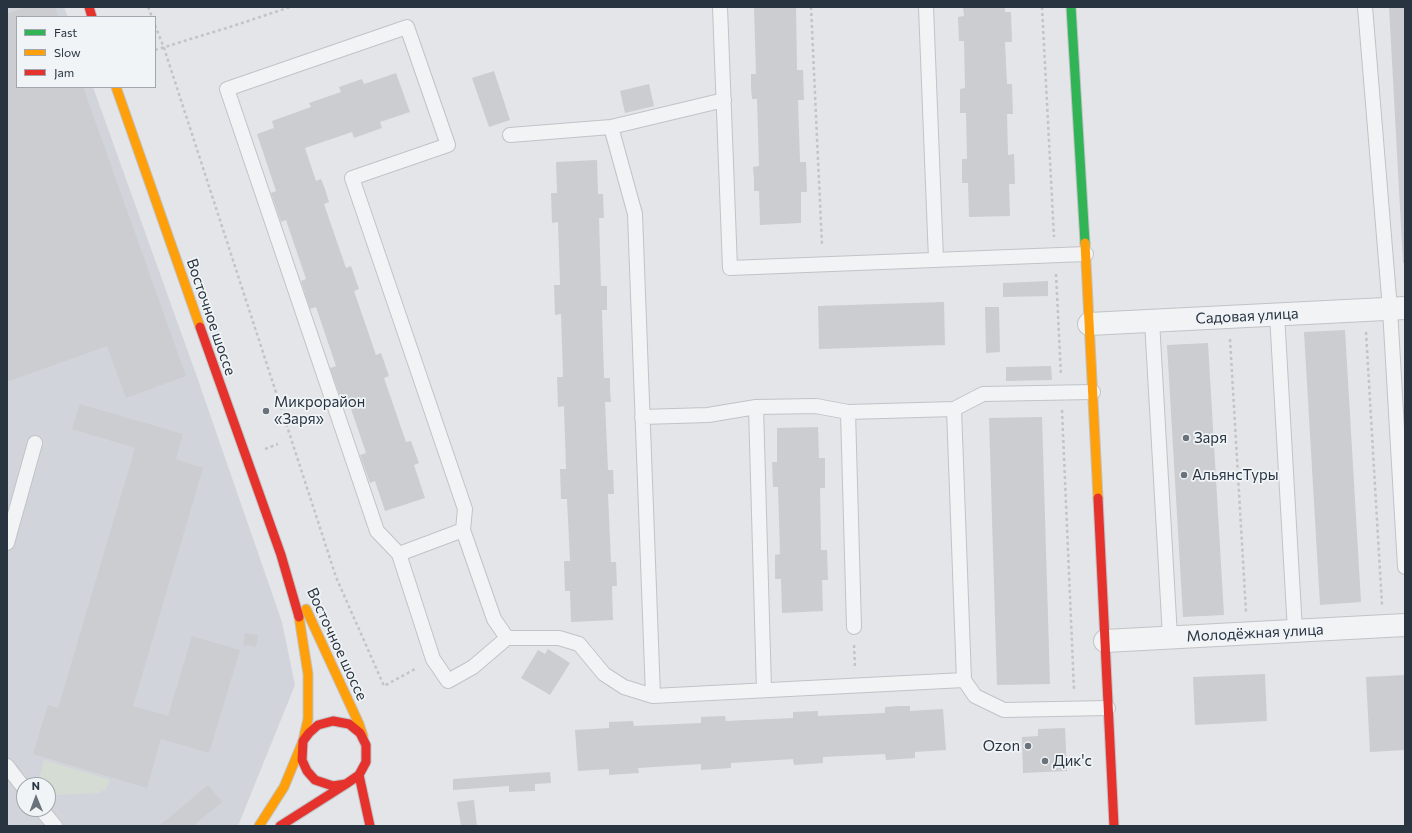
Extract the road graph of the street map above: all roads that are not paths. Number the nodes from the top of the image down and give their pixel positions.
1 (720, 7) edge
2 (926, 7) edge
3 (1071, 7) edge
4 (1365, 7) edge
5 (116, 88) edge
6 (724, 100) junction
7 (611, 127) junction
8 (510, 135) dead end
9 (1086, 254) junction
10 (936, 260) junction
11 (1398, 308) edge
12 (1276, 314) junction
13 (1152, 321) junction
14 (1089, 324) junction
15 (1093, 392) junction
16 (756, 406) junction
17 (954, 409) junction
18 (848, 412) junction
19 (642, 417) junction
20 (35, 443) dead end
21 (463, 530) junction
22 (7, 543) edge
23 (399, 554) junction
24 (281, 555) junction
25 (1405, 567) edge
26 (1405, 625) edge
27 (854, 627) road end
28 (1295, 631) junction
29 (507, 638) junction
30 (1170, 638) junction
31 (1105, 641) junction
32 (964, 680) junction
33 (764, 690) junction
34 (653, 696) junction
35 (1108, 708) junction
36 (303, 741) junction
37 (366, 745) junction
38 (7, 766) edge
39 (359, 775) junction
40 (16, 778) edge
41 (346, 784) junction
42 (48, 817) edge
43 (55, 826) edge
44 (259, 826) edge
45 (280, 826) edge
46 (370, 826) edge
47 (1114, 826) edge

1 - 6 lane
2 - 10 lane
3 - 9 main road
4 - 11 lane
5 - 24 main road, Восточное шоссе
6 - 7 lane
6 - 10 lane
7 - 8 lane
7 - 19 lane
9 - 10 lane
9 - 14 main road
11 - 12 street, Садовая улица
11 - 25 lane
12 - 13 street, Садовая улица
12 - 28 lane
13 - 14 street, Садовая улица
13 - 30 lane
14 - 15 main road
15 - 17 lane
15 - 31 main road
16 - 18 lane
16 - 19 lane
16 - 33 lane
17 - 18 lane
17 - 32 lane
18 - 27 lane
19 - 34 lane
20 - 22 lane
21 - 23 lane
21 - 23 lane
21 - 29 lane
23 - 29 lane
24 - 36 main road, Восточное шоссе
24 - 37 main road, Восточное шоссе
26 - 28 street, Молодёжная улица
28 - 30 street, Молодёжная улица
29 - 34 lane
30 - 31 street, Молодёжная улица
31 - 35 main road
32 - 33 lane
32 - 35 lane
33 - 34 lane
35 - 47 main road
36 - 37 main road
36 - 41 main road
36 - 44 main road, Восточное шоссе
37 - 39 main road
38 - 40 lane
39 - 41 main road
39 - 46 main road
41 - 45 main road
42 - 43 lane

